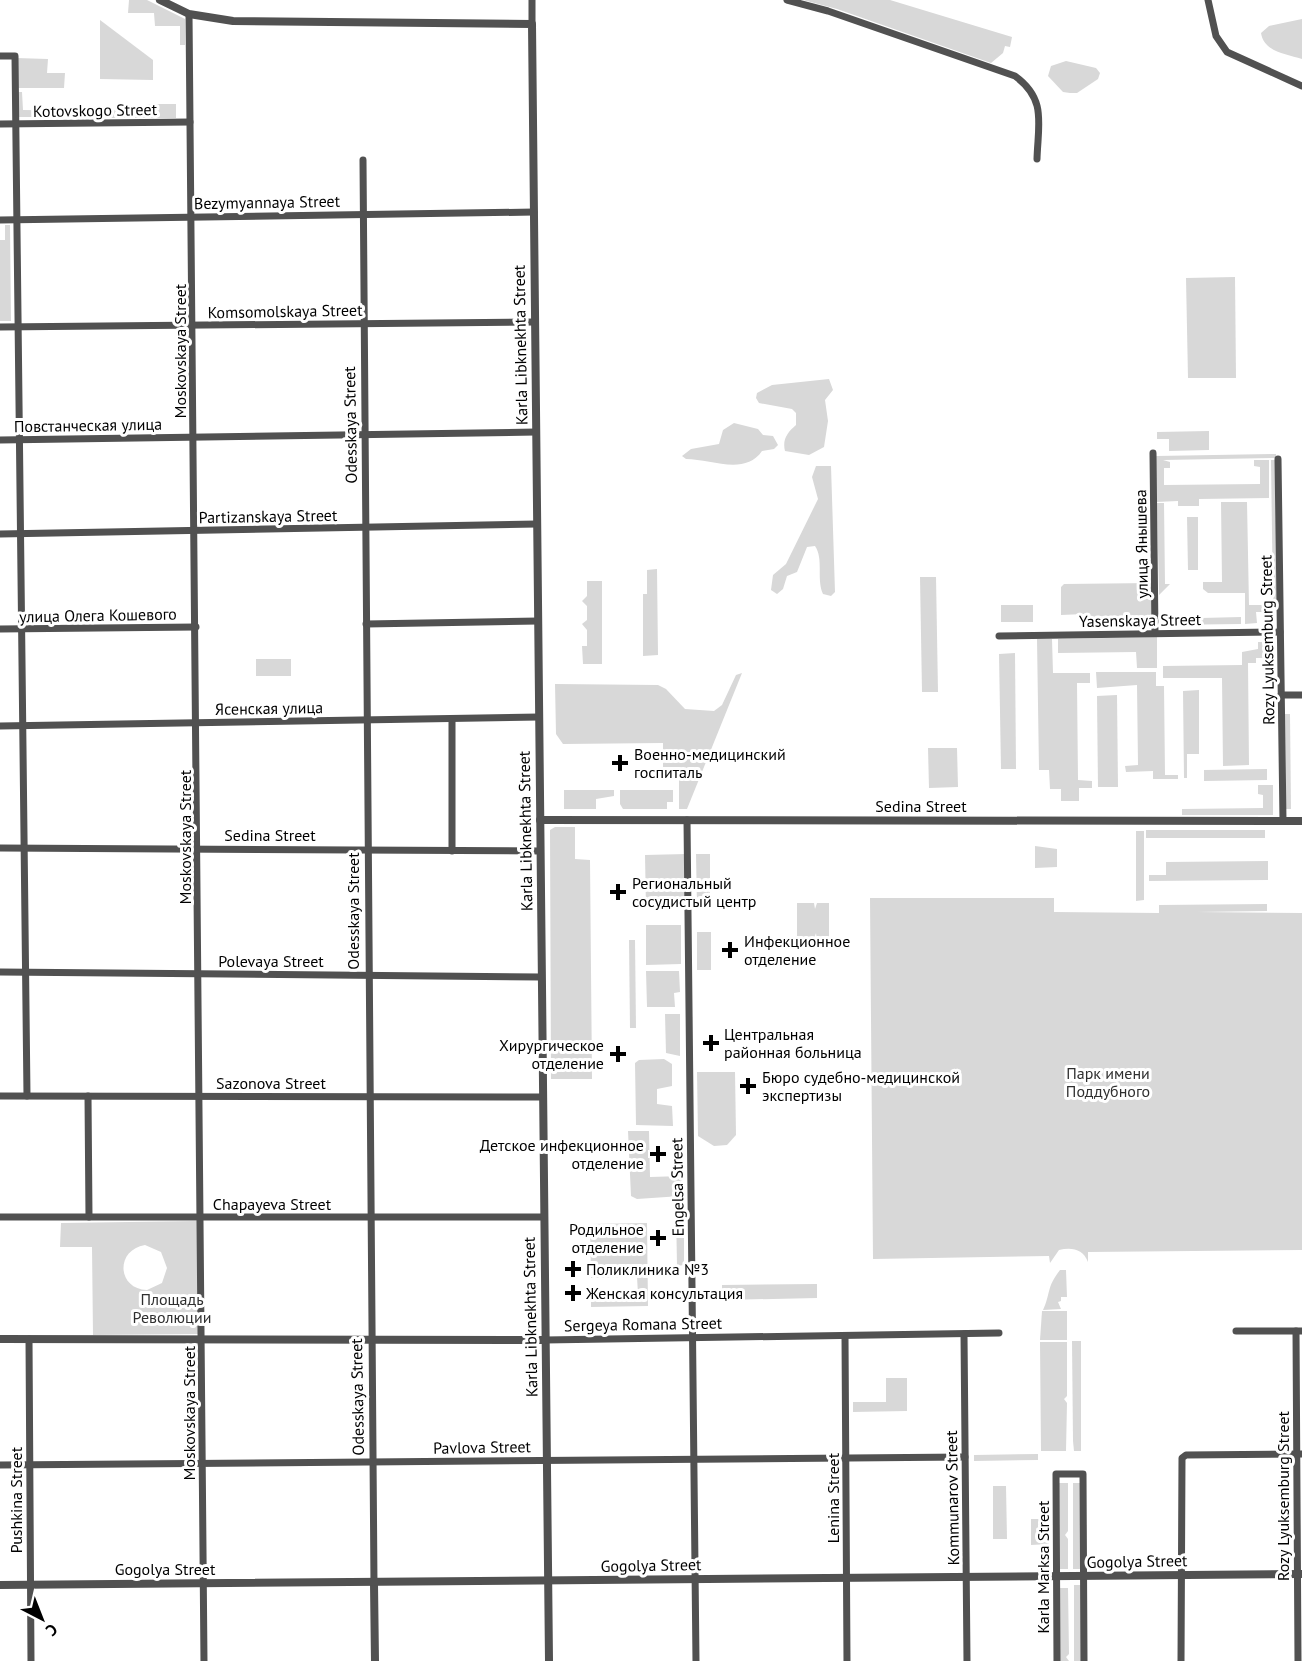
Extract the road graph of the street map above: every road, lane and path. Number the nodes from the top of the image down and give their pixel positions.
1 (160, 0) edge
2 (532, 0) edge
3 (787, 0) edge
4 (1208, 0) edge
5 (189, 14) junction
6 (532, 24) junction
7 (0, 56) edge
8 (1302, 86) edge
9 (190, 122) junction
10 (0, 124) edge
11 (14, 124) junction
12 (1037, 159) dead end
13 (363, 160) dead end
14 (534, 212) junction
15 (364, 214) junction
16 (192, 217) junction
17 (0, 220) edge
18 (16, 220) junction
19 (535, 322) junction
20 (364, 324) junction
21 (193, 326) junction
22 (0, 327) edge
23 (18, 327) junction
24 (536, 432) junction
25 (365, 435) junction
26 (193, 437) junction
27 (0, 440) edge
28 (19, 440) junction
29 (1153, 453) dead end
30 (1278, 459) dead end
31 (537, 524) junction
32 (366, 528) junction
33 (195, 531) junction
34 (0, 534) edge
35 (21, 534) junction
36 (538, 621) junction
37 (366, 624) junction
38 (196, 627) junction
39 (0, 629) edge
40 (22, 629) junction
41 (1280, 632) junction
42 (1155, 633) junction
43 (999, 636) dead end
44 (1281, 695) junction
45 (1302, 695) edge
46 (539, 717) junction
47 (452, 718) junction
48 (367, 720) junction
49 (197, 723) junction
50 (0, 726) edge
51 (23, 726) junction
52 (540, 820) junction
53 (687, 820) junction
54 (1282, 821) junction
55 (1302, 821) edge
56 (0, 848) edge
57 (25, 848) junction
58 (198, 849) junction
59 (368, 850) junction
60 (452, 851) junction
61 (540, 851) junction
62 (0, 972) edge
63 (26, 972) junction
64 (199, 974) junction
65 (369, 975) junction
66 (542, 977) junction
67 (0, 1096) edge
68 (27, 1096) junction
69 (88, 1096) junction
70 (200, 1097) junction
71 (370, 1097) junction
72 (543, 1097) junction
73 (0, 1217) edge
74 (89, 1217) junction
75 (201, 1217) junction
76 (544, 1217) junction
77 (370, 1218) junction
78 (1236, 1331) dead end
79 (1299, 1331) edge
80 (999, 1333) dead end
81 (964, 1334) junction
82 (845, 1336) junction
83 (693, 1338) junction
84 (0, 1339) edge
85 (29, 1339) junction
86 (202, 1339) junction
87 (371, 1340) junction
88 (545, 1340) junction
89 (1299, 1454) edge
90 (965, 1457) junction
91 (846, 1458) junction
92 (694, 1459) junction
93 (547, 1460) junction
94 (373, 1461) junction
95 (203, 1463) junction
96 (0, 1465) edge
97 (30, 1465) junction
98 (1300, 1574) edge
99 (1180, 1575) junction
100 (1056, 1576) junction
101 (1084, 1576) junction
102 (966, 1577) junction
103 (847, 1578) junction
104 (695, 1580) junction
105 (548, 1581) junction
106 (203, 1584) junction
107 (374, 1584) junction
108 (0, 1585) edge
109 (30, 1585) junction
110 (31, 1661) edge
111 (204, 1661) edge
112 (375, 1661) edge
113 (549, 1661) edge
114 (696, 1661) edge
115 (847, 1661) edge
116 (967, 1661) edge
117 (1057, 1661) edge
118 (1084, 1661) edge
119 (1181, 1661) edge
120 (1298, 1661) edge

1 - 5 street
2 - 6 street, Karla Libknekhta Street
3 - 12 street
4 - 8 street
5 - 6 street
5 - 9 street, Moskovskaya Street
6 - 14 street, Karla Libknekhta Street
7 - 11 street
9 - 11 street, Kotovskogo Street
9 - 16 street, Moskovskaya Street
10 - 11 street, Kotovskogo Street
11 - 18 street
13 - 15 street, Odesskaya Street
14 - 15 street, Bezymyannaya Street
14 - 19 street, Karla Libknekhta Street
15 - 16 street, Bezymyannaya Street
15 - 20 street, Odesskaya Street
16 - 18 street, Bezymyannaya Street
16 - 21 street, Moskovskaya Street
17 - 18 street, Bezymyannaya Street
18 - 23 street
19 - 20 street, Komsomolskaya Street
19 - 24 street, Karla Libknekhta Street
20 - 21 street, Komsomolskaya Street
20 - 25 street, Odesskaya Street
21 - 23 street, Komsomolskaya Street
21 - 26 street, Moskovskaya Street
22 - 23 street, Komsomolskaya Street
23 - 28 street
24 - 25 street, Повстанческая улица
24 - 31 street, Karla Libknekhta Street
25 - 26 street, Повстанческая улица
25 - 32 street, Odesskaya Street
26 - 28 street, Повстанческая улица
26 - 33 street, Moskovskaya Street
27 - 28 street, Повстанческая улица
28 - 35 street
29 - 42 street, улица Янышева
30 - 41 street, Rozy Lyuksemburg Street
31 - 32 street, Partizanskaya Street
31 - 36 street, Karla Libknekhta Street
32 - 33 street, Partizanskaya Street
32 - 37 street, Odesskaya Street
33 - 35 street, Partizanskaya Street
33 - 38 street, Moskovskaya Street
34 - 35 street, Partizanskaya Street
35 - 40 street
36 - 37 street
36 - 46 street, Karla Libknekhta Street
37 - 48 street, Odesskaya Street
38 - 40 street, улица Олега Кошевого
38 - 49 street, Moskovskaya Street
39 - 40 street, улица Олега Кошевого
40 - 51 street
41 - 42 street, Yasenskaya Street
41 - 44 street, Rozy Lyuksemburg Street
42 - 43 street, Yasenskaya Street
44 - 45 street
44 - 54 street, Rozy Lyuksemburg Street
46 - 47 street, Ясенская улица
46 - 52 street, Karla Libknekhta Street
47 - 48 street, Ясенская улица
47 - 60 street
48 - 49 street, Ясенская улица
48 - 59 street, Odesskaya Street
49 - 51 street, Ясенская улица
49 - 58 street, Moskovskaya Street
50 - 51 street, Ясенская улица
51 - 57 street
52 - 53 street, Sedina Street
52 - 61 street, Karla Libknekhta Street
53 - 54 street, Sedina Street
53 - 83 street, Engelsa Street
54 - 55 street, Sedina Street
56 - 57 street, Sedina Street
57 - 58 street, Sedina Street
57 - 63 street
58 - 59 street, Sedina Street
58 - 64 street, Moskovskaya Street
59 - 60 street, Sedina Street
59 - 65 street, Odesskaya Street
60 - 61 street, Sedina Street
61 - 66 street, Karla Libknekhta Street
62 - 63 street, Polevaya Street
63 - 64 street, Polevaya Street
63 - 68 street
64 - 65 street, Polevaya Street
64 - 70 street, Moskovskaya Street
65 - 66 street, Polevaya Street
65 - 71 street, Odesskaya Street
66 - 72 street, Karla Libknekhta Street
67 - 68 street, Sazonova Street
68 - 69 street, Sazonova Street
69 - 70 street, Sazonova Street
69 - 74 street
70 - 71 street, Sazonova Street
70 - 75 street, Moskovskaya Street
71 - 72 street, Sazonova Street
71 - 77 street, Odesskaya Street
72 - 76 street, Karla Libknekhta Street
73 - 74 street, Chapayeva Street
74 - 75 street, Chapayeva Street
75 - 77 street, Chapayeva Street
75 - 86 street, Moskovskaya Street
76 - 77 street, Chapayeva Street
76 - 88 street, Karla Libknekhta Street
77 - 87 street, Odesskaya Street
78 - 79 street
79 - 89 street, Rozy Lyuksemburg Street
80 - 81 street, Sergeya Romana Street
81 - 82 street, Sergeya Romana Street
81 - 90 street, Kommunarov Street
82 - 83 street, Sergeya Romana Street
82 - 91 street, Lenina Street
83 - 88 street, Sergeya Romana Street
83 - 92 street, Engelsa Street
84 - 85 street, Sergeya Romana Street
85 - 86 street, Sergeya Romana Street
85 - 97 street, Pushkina Street
86 - 87 street, Sergeya Romana Street
86 - 95 street, Moskovskaya Street
87 - 88 street, Sergeya Romana Street
87 - 94 street, Odesskaya Street
88 - 93 street, Karla Libknekhta Street
89 - 98 street, Rozy Lyuksemburg Street
89 - 99 street
90 - 91 street, Pavlova Street
90 - 102 street, Kommunarov Street
91 - 92 street, Pavlova Street
91 - 103 street, Lenina Street
92 - 93 street, Pavlova Street
92 - 104 street, Engelsa Street
93 - 94 street, Pavlova Street
93 - 105 street, Karla Libknekhta Street
94 - 95 street, Pavlova Street
94 - 107 street, Odesskaya Street
95 - 97 street, Pavlova Street
95 - 106 street, Moskovskaya Street
96 - 97 street, Pavlova Street
97 - 109 street, Pushkina Street
98 - 99 street, Gogolya Street
98 - 120 street, Rozy Lyuksemburg Street
99 - 101 street, Gogolya Street
99 - 119 street
100 - 101 street, Gogolya Street
100 - 101 street, Karla Marksa Street
100 - 102 street, Gogolya Street
100 - 117 street, Karla Marksa Street
101 - 118 street
102 - 103 street, Gogolya Street
102 - 116 street, Kommunarov Street
103 - 104 street, Gogolya Street
103 - 115 street, Lenina Street
104 - 105 street, Gogolya Street
104 - 114 street, Engelsa Street
105 - 107 street, Gogolya Street
105 - 113 street, Karla Libknekhta Street
106 - 107 street, Gogolya Street
106 - 109 street, Gogolya Street
106 - 111 street, Moskovskaya Street
107 - 112 street, Odesskaya Street
108 - 109 street, Gogolya Street
109 - 110 street, Pushkina Street

